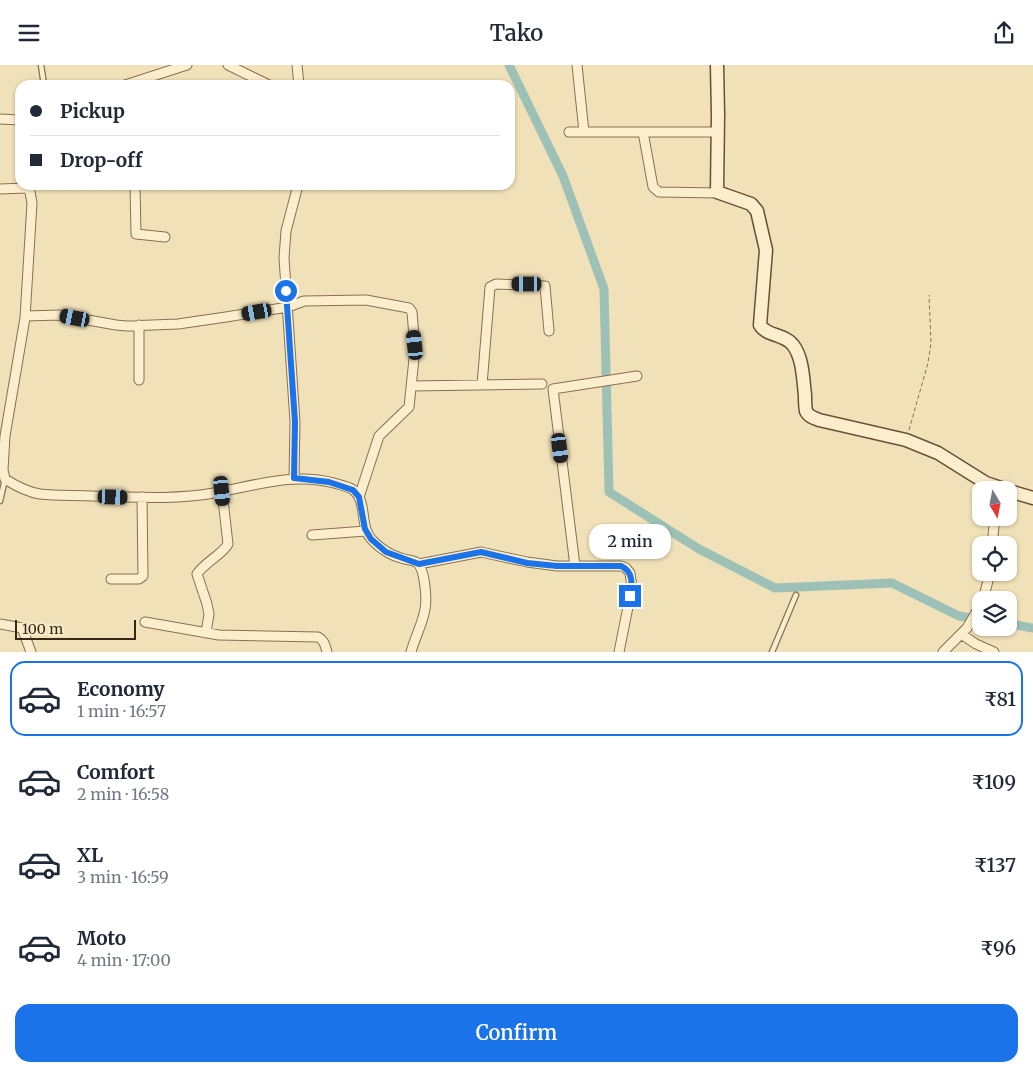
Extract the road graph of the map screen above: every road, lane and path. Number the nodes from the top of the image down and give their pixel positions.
1 (41, 65) edge
2 (187, 65) edge
3 (228, 65) edge
4 (298, 65) edge
5 (577, 65) edge
6 (717, 65) edge
7 (43, 80) edge
8 (145, 80) edge
9 (259, 80) edge
10 (299, 80) edge
11 (0, 119) edge
12 (15, 120) edge
13 (569, 132) dead end
14 (584, 132) junction
15 (643, 132) junction
16 (718, 132) junction
17 (15, 188) edge
18 (0, 189) edge
19 (28, 190) edge
20 (135, 190) edge
21 (297, 190) edge
22 (718, 193) junction
23 (165, 237) dead end
24 (929, 295) dead end
25 (288, 307) junction
26 (25, 316) junction
27 (139, 325) junction
28 (549, 331) dead end
29 (637, 376) dead end
30 (139, 380) dead end
31 (542, 384) dead end
32 (482, 385) junction
33 (412, 386) junction
34 (906, 440) junction
35 (294, 478) junction
36 (5, 479) junction
37 (983, 481) edge
38 (222, 491) junction
39 (1018, 494) edge
40 (142, 497) junction
41 (359, 497) junction
42 (1033, 499) edge
43 (0, 501) edge
44 (366, 531) junction
45 (312, 535) dead end
46 (419, 564) junction
47 (576, 566) junction
48 (111, 579) dead end
49 (796, 595) dead end
50 (972, 618) edge
51 (145, 622) dead end
52 (0, 624) edge
53 (964, 631) junction
54 (206, 633) junction
55 (952, 649) edge
56 (31, 652) edge
57 (327, 652) edge
58 (411, 652) edge
59 (619, 652) edge
60 (772, 652) edge
61 (943, 652) edge
62 (994, 652) edge

1 - 7 lane
2 - 8 street
3 - 9 street
4 - 10 street
5 - 14 street
6 - 16 street
11 - 12 street
13 - 14 street
14 - 15 street
15 - 16 street
15 - 22 street
16 - 22 street
17 - 18 street
19 - 26 street
20 - 23 street
21 - 25 street
22 - 34 street
24 - 34 path
25 - 27 street
25 - 33 street
25 - 35 street
26 - 27 street
26 - 36 street
27 - 30 street
28 - 32 street
29 - 47 street
31 - 32 street
32 - 33 street
33 - 41 street
34 - 37 street
35 - 38 street
35 - 41 street
36 - 40 street
36 - 43 lane
38 - 40 street
38 - 54 street
39 - 42 street
40 - 48 street
41 - 44 street
44 - 45 street
44 - 46 street
46 - 47 street
46 - 58 street
47 - 59 street
49 - 60 lane
50 - 53 street
51 - 54 street
52 - 56 street
53 - 55 street
53 - 62 street
54 - 57 street
55 - 61 street

